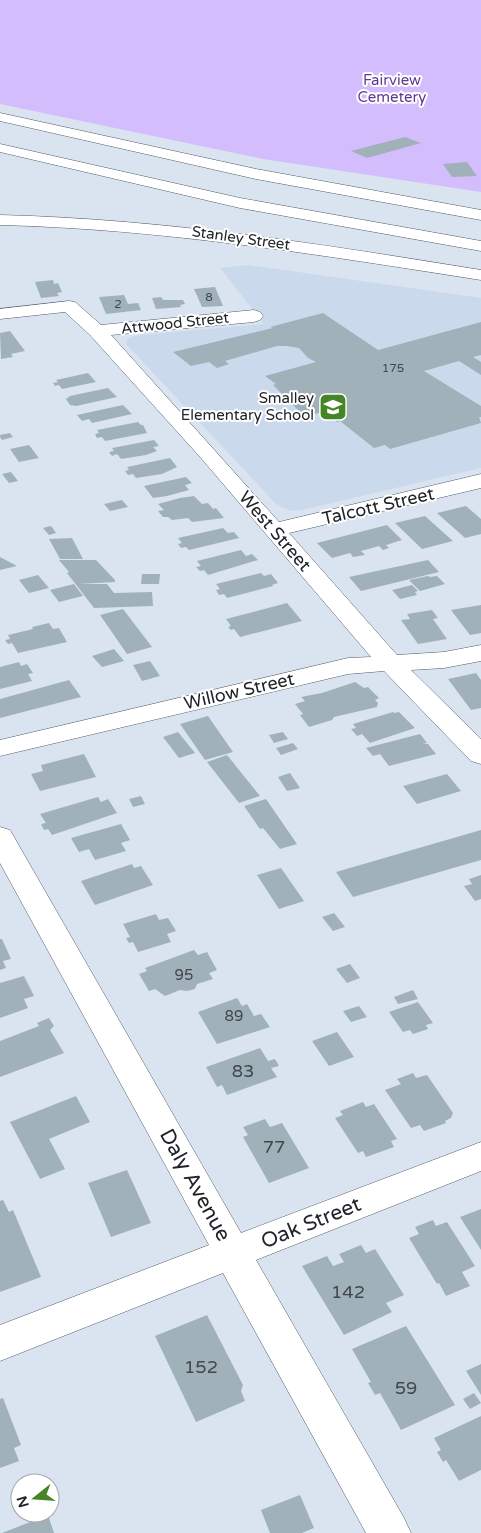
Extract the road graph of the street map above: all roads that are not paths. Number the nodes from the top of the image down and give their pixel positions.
1 (0, 117) edge
2 (0, 148) edge
3 (292, 181) junction
4 (481, 200) edge
5 (481, 215) edge
6 (0, 220) edge
7 (481, 247) edge
8 (481, 275) edge
9 (0, 314) edge
10 (254, 316) dead end
11 (97, 331) junction
12 (481, 481) edge
13 (274, 530) junction
14 (481, 653) edge
15 (389, 662) junction
16 (0, 748) edge
17 (481, 754) edge
18 (0, 837) edge
19 (481, 1156) edge
20 (234, 1254) junction
21 (0, 1343) edge
22 (389, 1533) edge

1 - 3 main road
2 - 7 main road
3 - 4 main road
3 - 5 main road
6 - 8 main road, Stanley Street
9 - 11 main road, West Street
10 - 11 main road, Attwood Street
11 - 13 main road, West Street
12 - 13 main road, Talcott Street
13 - 15 main road, West Street
14 - 15 main road, Willow Street
15 - 16 main road, Willow Street
15 - 17 main road, West Street
18 - 20 main road, Daly Avenue
19 - 20 main road, Oak Street
20 - 21 main road, Oak Street
20 - 22 main road, Daly Avenue

